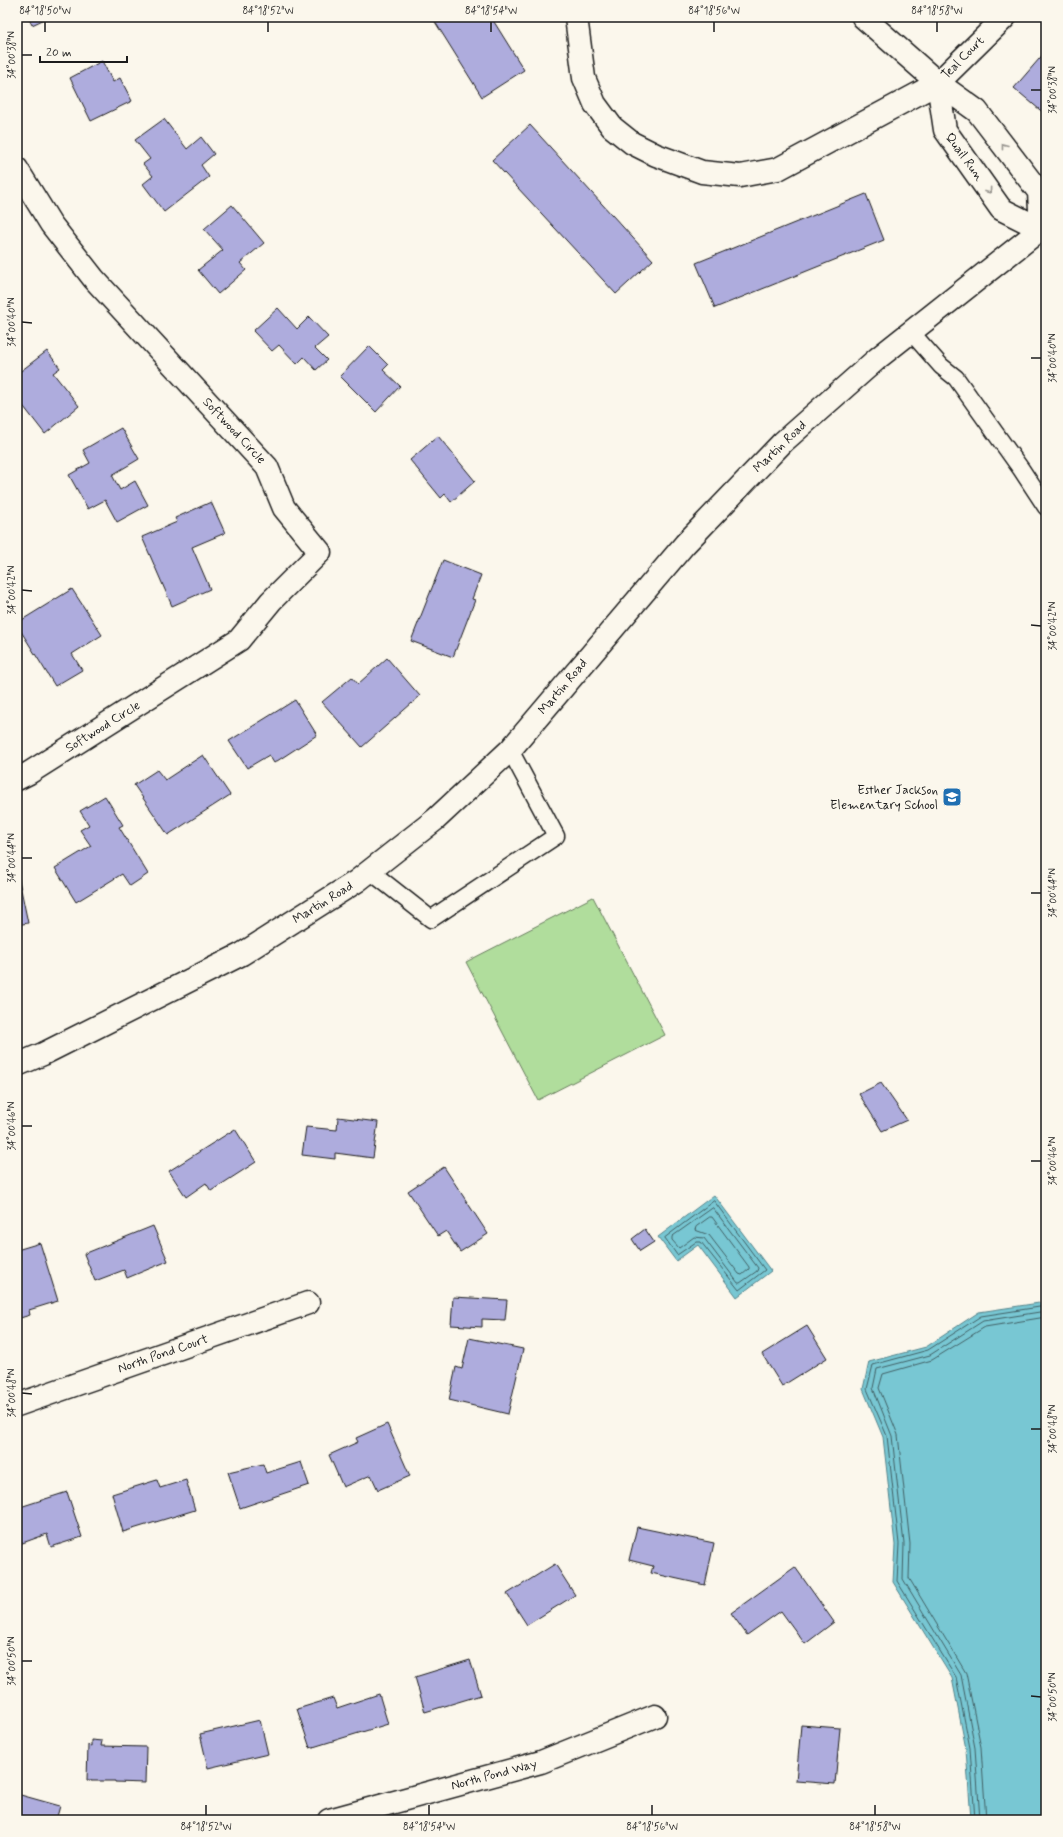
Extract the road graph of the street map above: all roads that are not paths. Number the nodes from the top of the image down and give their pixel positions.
1 (576, 17) edge
2 (863, 17) edge
3 (1005, 17) edge
4 (938, 83) junction
5 (17, 170) edge
6 (1044, 230) edge
7 (911, 332) junction
8 (1046, 507) edge
9 (510, 750) junction
10 (17, 779) edge
11 (370, 871) junction
12 (17, 1065) edge
13 (308, 1304) dead end
14 (17, 1406) edge
15 (655, 1716) dead end
16 (328, 1820) edge

1 - 4 street, Teal Court
2 - 4 street
3 - 4 street, Teal Court
6 -> 4 street
4 -> 6 street, Quail Run
5 - 10 street, Softwood Circle
6 - 7 street, Martin Road
7 - 8 lane
7 - 9 street, Martin Road
9 - 11 street, Martin Road
9 - 11 lane
11 - 12 street, Martin Road
13 - 14 street, North Pond Court
15 - 16 street, North Pond Way

